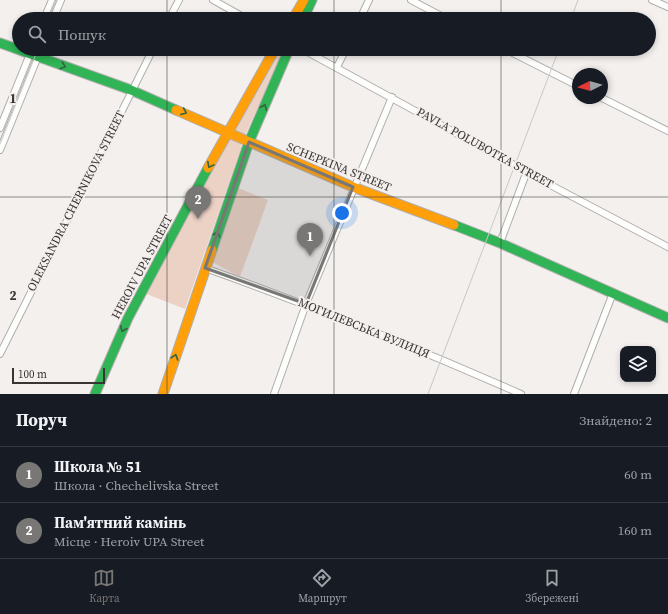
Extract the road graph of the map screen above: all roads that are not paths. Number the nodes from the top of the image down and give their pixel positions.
1 (52, 0) edge
2 (61, 0) edge
3 (179, 0) edge
4 (213, 0) edge
5 (304, 0) edge
6 (312, 0) edge
7 (369, 0) edge
8 (411, 0) edge
9 (652, 0) edge
10 (668, 7) edge
11 (47, 12) edge
12 (56, 12) edge
13 (173, 12) edge
14 (235, 12) edge
15 (297, 12) edge
16 (306, 12) edge
17 (363, 12) edge
18 (434, 12) edge
19 (0, 43) edge
20 (12, 46) edge
21 (33, 56) edge
22 (34, 56) edge
23 (45, 56) edge
24 (149, 56) edge
25 (271, 56) edge
26 (286, 56) edge
27 (316, 56) edge
28 (342, 56) edge
29 (519, 56) edge
30 (337, 67) junction
31 (572, 83) edge
32 (131, 90) junction
33 (392, 97) junction
34 (608, 101) edge
35 (0, 128) edge
36 (228, 131) junction
37 (668, 131) edge
38 (249, 142) junction
39 (0, 150) edge
40 (528, 172) junction
41 (353, 187) junction
42 (500, 243) junction
43 (668, 247) edge
44 (205, 268) junction
45 (613, 293) junction
46 (306, 304) junction
47 (667, 315) edge
48 (0, 354) edge
49 (95, 394) edge
50 (163, 394) edge
51 (274, 394) edge
52 (521, 394) edge
53 (574, 394) edge

1 - 11 street
2 - 12 street
3 - 13 street
4 - 14 street
5 - 15 street
6 - 16 street
7 - 17 street
8 - 18 street
9 - 10 street
19 - 20 street, SCHEPKINA STREET
21 - 35 street
22 - 39 street
23 -> 32 street, SCHEPKINA STREET
24 - 32 street, OLEKSANDRA CHERNIKOVA STREET
25 - 36 street, HEROIV UPA STREET
38 -> 26 street
27 - 30 street, PAVLA POLUBOTKA STREET
28 - 30 street
29 - 31 street
30 - 33 street, PAVLA POLUBOTKA STREET
32 -> 36 street, SCHEPKINA STREET
32 - 48 street, OLEKSANDRA CHERNIKOVA STREET
33 - 40 street, PAVLA POLUBOTKA STREET
33 - 41 street
34 - 37 street
36 - 38 street, SCHEPKINA STREET
36 -> 49 street, HEROIV UPA STREET
38 - 41 street, SCHEPKINA STREET
44 -> 38 street
40 - 42 street
40 - 43 street, PAVLA POLUBOTKA STREET
41 - 42 street, SCHEPKINA STREET
41 - 46 street
42 - 45 street, SCHEPKINA STREET
44 - 46 street, МОГИЛЕВСЬКА ВУЛИЦЯ
50 -> 44 street
45 - 47 street, SCHEPKINA STREET
45 - 53 street
46 - 51 street
46 - 52 street, МОГИЛЕВСЬКА ВУЛИЦЯ

